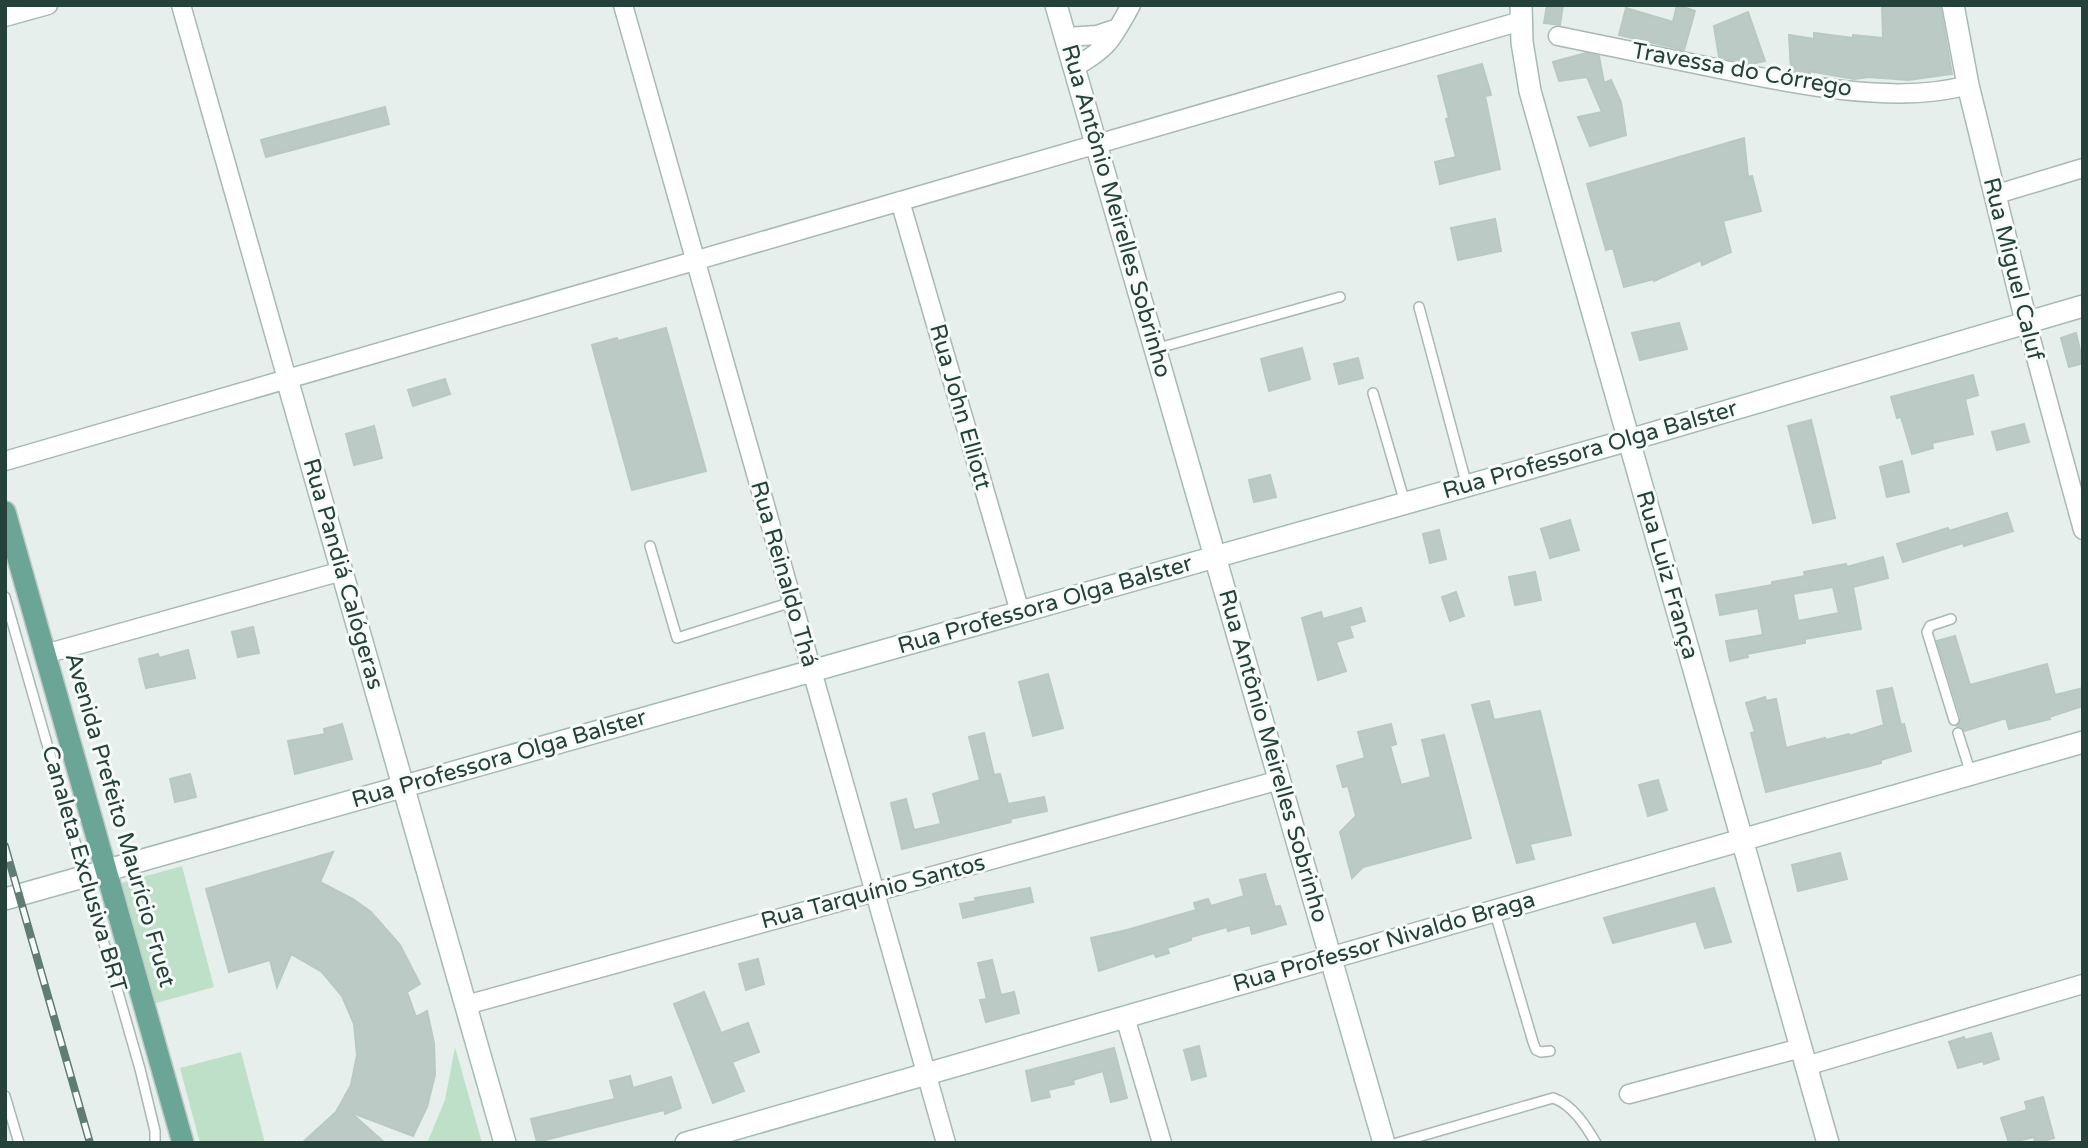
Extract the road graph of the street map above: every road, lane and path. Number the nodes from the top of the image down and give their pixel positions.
1 (48, 5) edge
2 (181, 5) edge
3 (623, 5) edge
4 (1056, 5) edge
5 (1131, 5) edge
6 (1953, 5) edge
7 (1521, 13) edge
8 (5, 17) edge
9 (1118, 28) junction
10 (1558, 36) dead end
11 (1066, 37) junction
12 (1074, 67) junction
13 (1968, 85) junction
14 (1096, 144) junction
15 (2083, 168) edge
16 (1994, 195) junction
17 (900, 201) junction
18 (696, 261) junction
19 (1340, 297) dead end
20 (2083, 306) edge
21 (1419, 307) dead end
22 (2026, 321) junction
23 (1156, 349) junction
24 (287, 379) junction
25 (1373, 393) dead end
26 (1629, 440) junction
27 (5, 461) edge
28 (1467, 486) junction
29 (1405, 503) junction
30 (5, 512) edge
31 (2083, 530) edge
32 (650, 546) dead end
33 (1215, 557) junction
34 (342, 571) junction
35 (5, 597) edge
36 (792, 602) junction
37 (1020, 612) junction
38 (1951, 619) dead end
39 (45, 654) junction
40 (812, 671) junction
41 (1954, 720) dead end
42 (1958, 733) dead end
43 (2083, 742) edge
44 (1971, 774) junction
45 (1280, 780) junction
46 (403, 786) junction
47 (1742, 840) junction
48 (96, 873) junction
49 (875, 892) junction
50 (10, 894) edge
51 (1494, 911) junction
52 (1331, 958) junction
53 (2083, 984) edge
54 (466, 1004) junction
55 (1125, 1017) junction
56 (1550, 1051) dead end
57 (1803, 1057) junction
58 (926, 1074) junction
59 (1629, 1094) dead end
60 (5, 1096) edge
61 (19, 1143) edge
62 (155, 1143) edge
63 (183, 1143) edge
64 (505, 1143) edge
65 (686, 1143) edge
66 (946, 1143) edge
67 (1162, 1143) edge
68 (1384, 1143) edge
69 (1397, 1143) edge
70 (1596, 1143) edge
71 (1828, 1143) edge

1 - 8 street
2 - 24 street, Rua Pandiá Calógeras
3 - 18 street, Rua Reinaldo Thá
4 - 11 main road, Rua Antônio Meirelles Sobrinho
5 - 9 street
6 - 13 main road, Rua Miguel Caluf
7 - 14 street
7 - 26 main road, Rua Luiz França
9 - 11 street
9 - 12 street
10 - 13 street, Travessa do Córrego
11 - 12 main road, Rua Antônio Meirelles Sobrinho
12 - 14 main road, Rua Antônio Meirelles Sobrinho
13 - 16 main road, Rua Miguel Caluf
14 - 17 street
14 - 23 main road, Rua Antônio Meirelles Sobrinho
15 - 16 street
16 - 22 main road, Rua Miguel Caluf
17 - 18 street
17 - 37 street, Rua John Elliott
18 - 24 street
18 - 36 street, Rua Reinaldo Thá
19 - 23 lane
20 - 22 main road, Rua Professora Olga Balster
21 - 28 lane
22 - 26 main road, Rua Professora Olga Balster
22 - 31 street, Rua Miguel Caluf
23 - 33 main road, Rua Antônio Meirelles Sobrinho
24 - 27 street
24 - 34 main road, Rua Pandiá Calógeras
25 - 29 lane
26 - 28 main road, Rua Professora Olga Balster
26 - 47 main road, Rua Luiz França
28 - 29 main road, Rua Professora Olga Balster
29 - 33 main road, Rua Professora Olga Balster
30 - 39 main road, Avenida Prefeito Maurício Fruet
32 - 36 lane
33 - 37 main road, Rua Professora Olga Balster
33 - 45 main road, Rua Antônio Meirelles Sobrinho
34 - 39 street
34 - 46 main road, Rua Pandiá Calógeras
35 - 48 lane, Canaleta Exclusiva BRT
36 - 40 street, Rua Reinaldo Thá
37 - 40 main road, Rua Professora Olga Balster
38 - 41 lane
39 - 48 main road, Avenida Prefeito Maurício Fruet
40 - 46 main road, Rua Professora Olga Balster
40 - 49 street, Rua Reinaldo Thá
42 - 44 lane
43 - 44 main road, Rua Professor Nivaldo Braga
44 - 47 main road, Rua Professor Nivaldo Braga
45 - 49 street, Rua Tarquínio Santos
45 - 52 main road, Rua Antônio Meirelles Sobrinho
46 - 48 main road, Rua Professora Olga Balster
46 - 54 main road, Rua Pandiá Calógeras
47 - 51 main road, Rua Professor Nivaldo Braga
47 - 57 main road, Rua Luiz França
48 - 50 main road, Rua Professora Olga Balster
48 - 62 lane, Canaleta Exclusiva BRT
48 - 63 main road, Avenida Prefeito Maurício Fruet
49 - 54 street, Rua Tarquínio Santos
49 - 58 street, Rua Reinaldo Thá
51 - 52 main road, Rua Professor Nivaldo Braga
51 - 56 lane
52 - 55 main road, Rua Professor Nivaldo Braga
52 - 68 main road, Rua Antônio Meirelles Sobrinho
53 - 57 street
54 - 64 main road, Rua Pandiá Calógeras
55 - 58 main road, Rua Professor Nivaldo Braga
55 - 67 street
57 - 59 street
57 - 71 main road, Rua Luiz França
58 - 65 main road, Rua Professor Nivaldo Braga
58 - 66 street, Rua Reinaldo Thá
60 - 61 lane
69 - 70 lane

